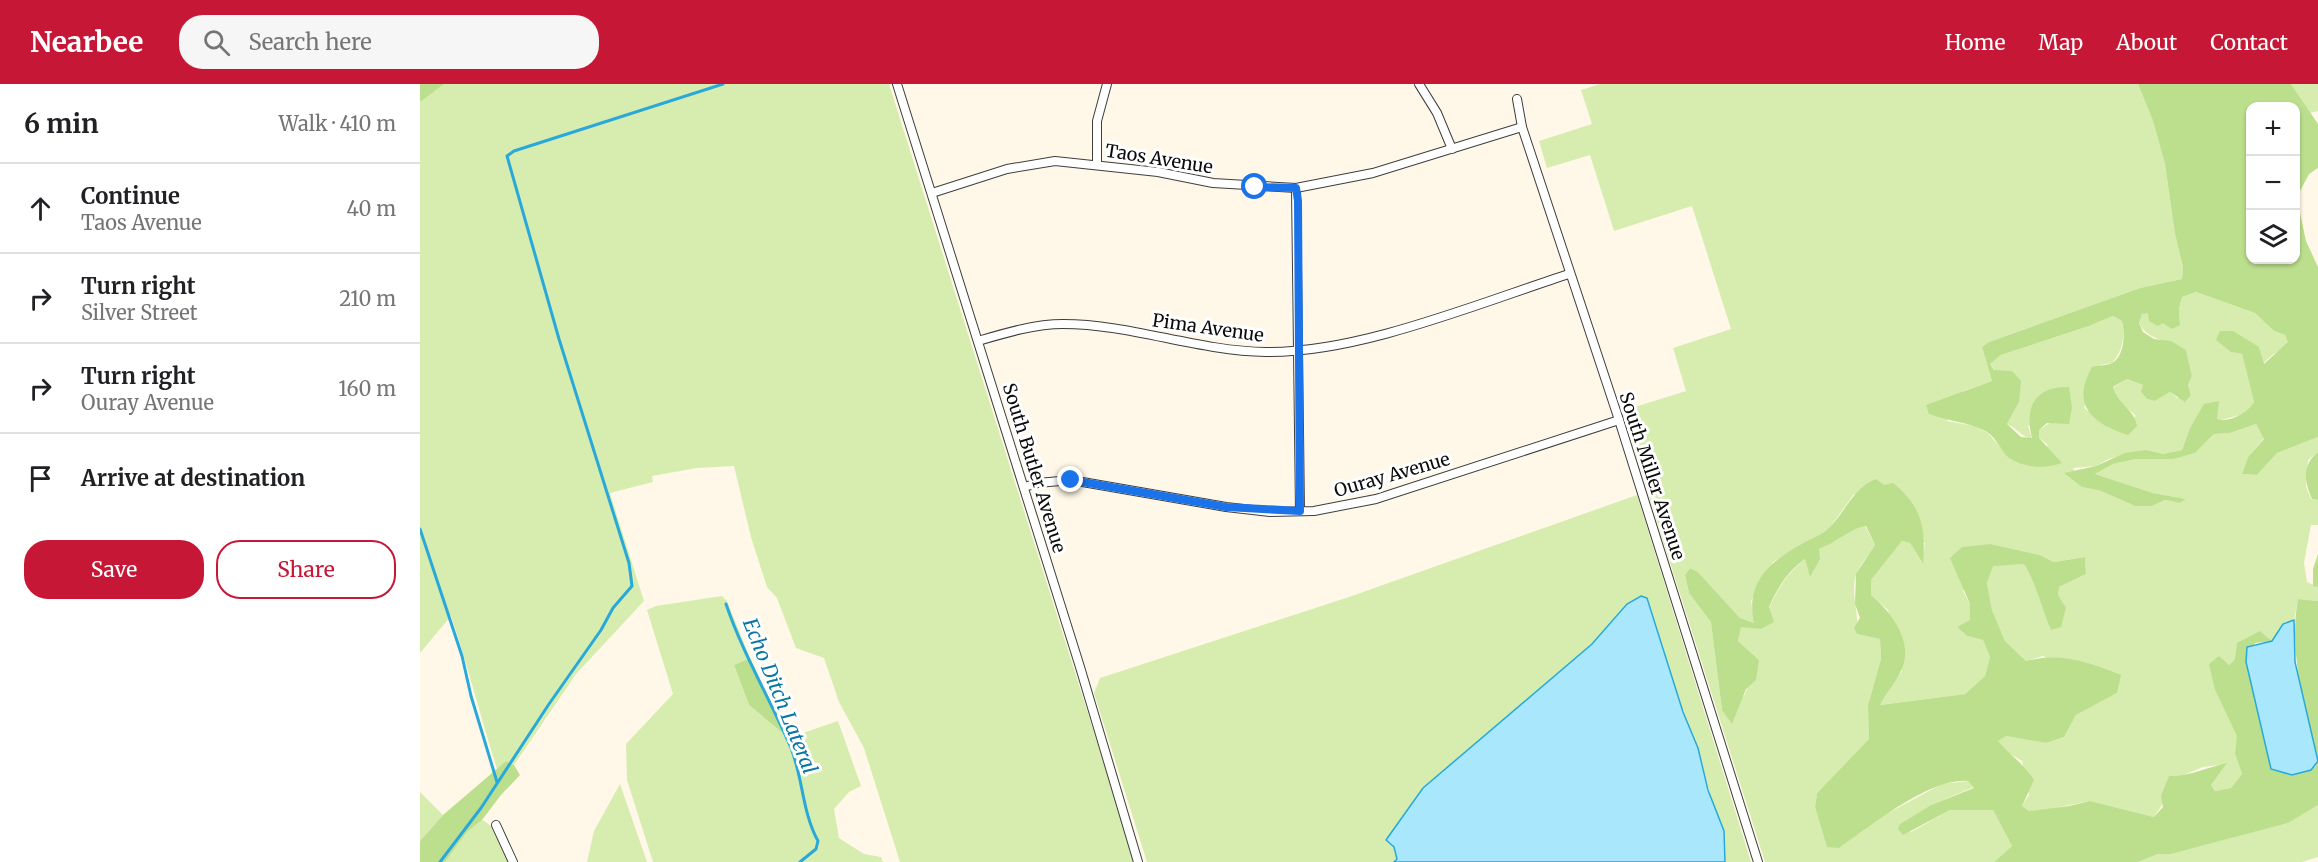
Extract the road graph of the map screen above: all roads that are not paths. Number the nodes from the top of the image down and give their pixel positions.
1 (897, 84) edge
2 (1107, 84) edge
3 (1419, 84) edge
4 (1516, 99) dead end
5 (1522, 127) junction
6 (1452, 149) junction
7 (1097, 164) junction
8 (1296, 188) junction
9 (932, 193) junction
10 (1569, 274) junction
11 (978, 341) junction
12 (1297, 350) junction
13 (1619, 420) junction
14 (1024, 487) junction
15 (1300, 511) junction
16 (496, 825) dead end
17 (513, 862) edge
18 (1138, 862) edge
19 (1758, 862) edge

1 - 9 street, South Butler Avenue
2 - 7 street
3 - 6 street
4 - 5 street, South Miller Avenue
5 - 6 street, Taos Avenue
5 - 10 street, South Miller Avenue
6 - 8 street, Taos Avenue
7 - 8 street, Taos Avenue
7 - 9 street, Taos Avenue
8 - 12 street
9 - 11 street, South Butler Avenue
10 - 12 street, Pima Avenue
10 - 13 street, South Miller Avenue
11 - 12 street, Pima Avenue
11 - 14 street, South Butler Avenue
12 - 15 street
13 - 15 street, Ouray Avenue
13 - 19 street, South Miller Avenue
14 - 15 street, Ouray Avenue
14 - 18 street, South Butler Avenue
16 - 17 street

